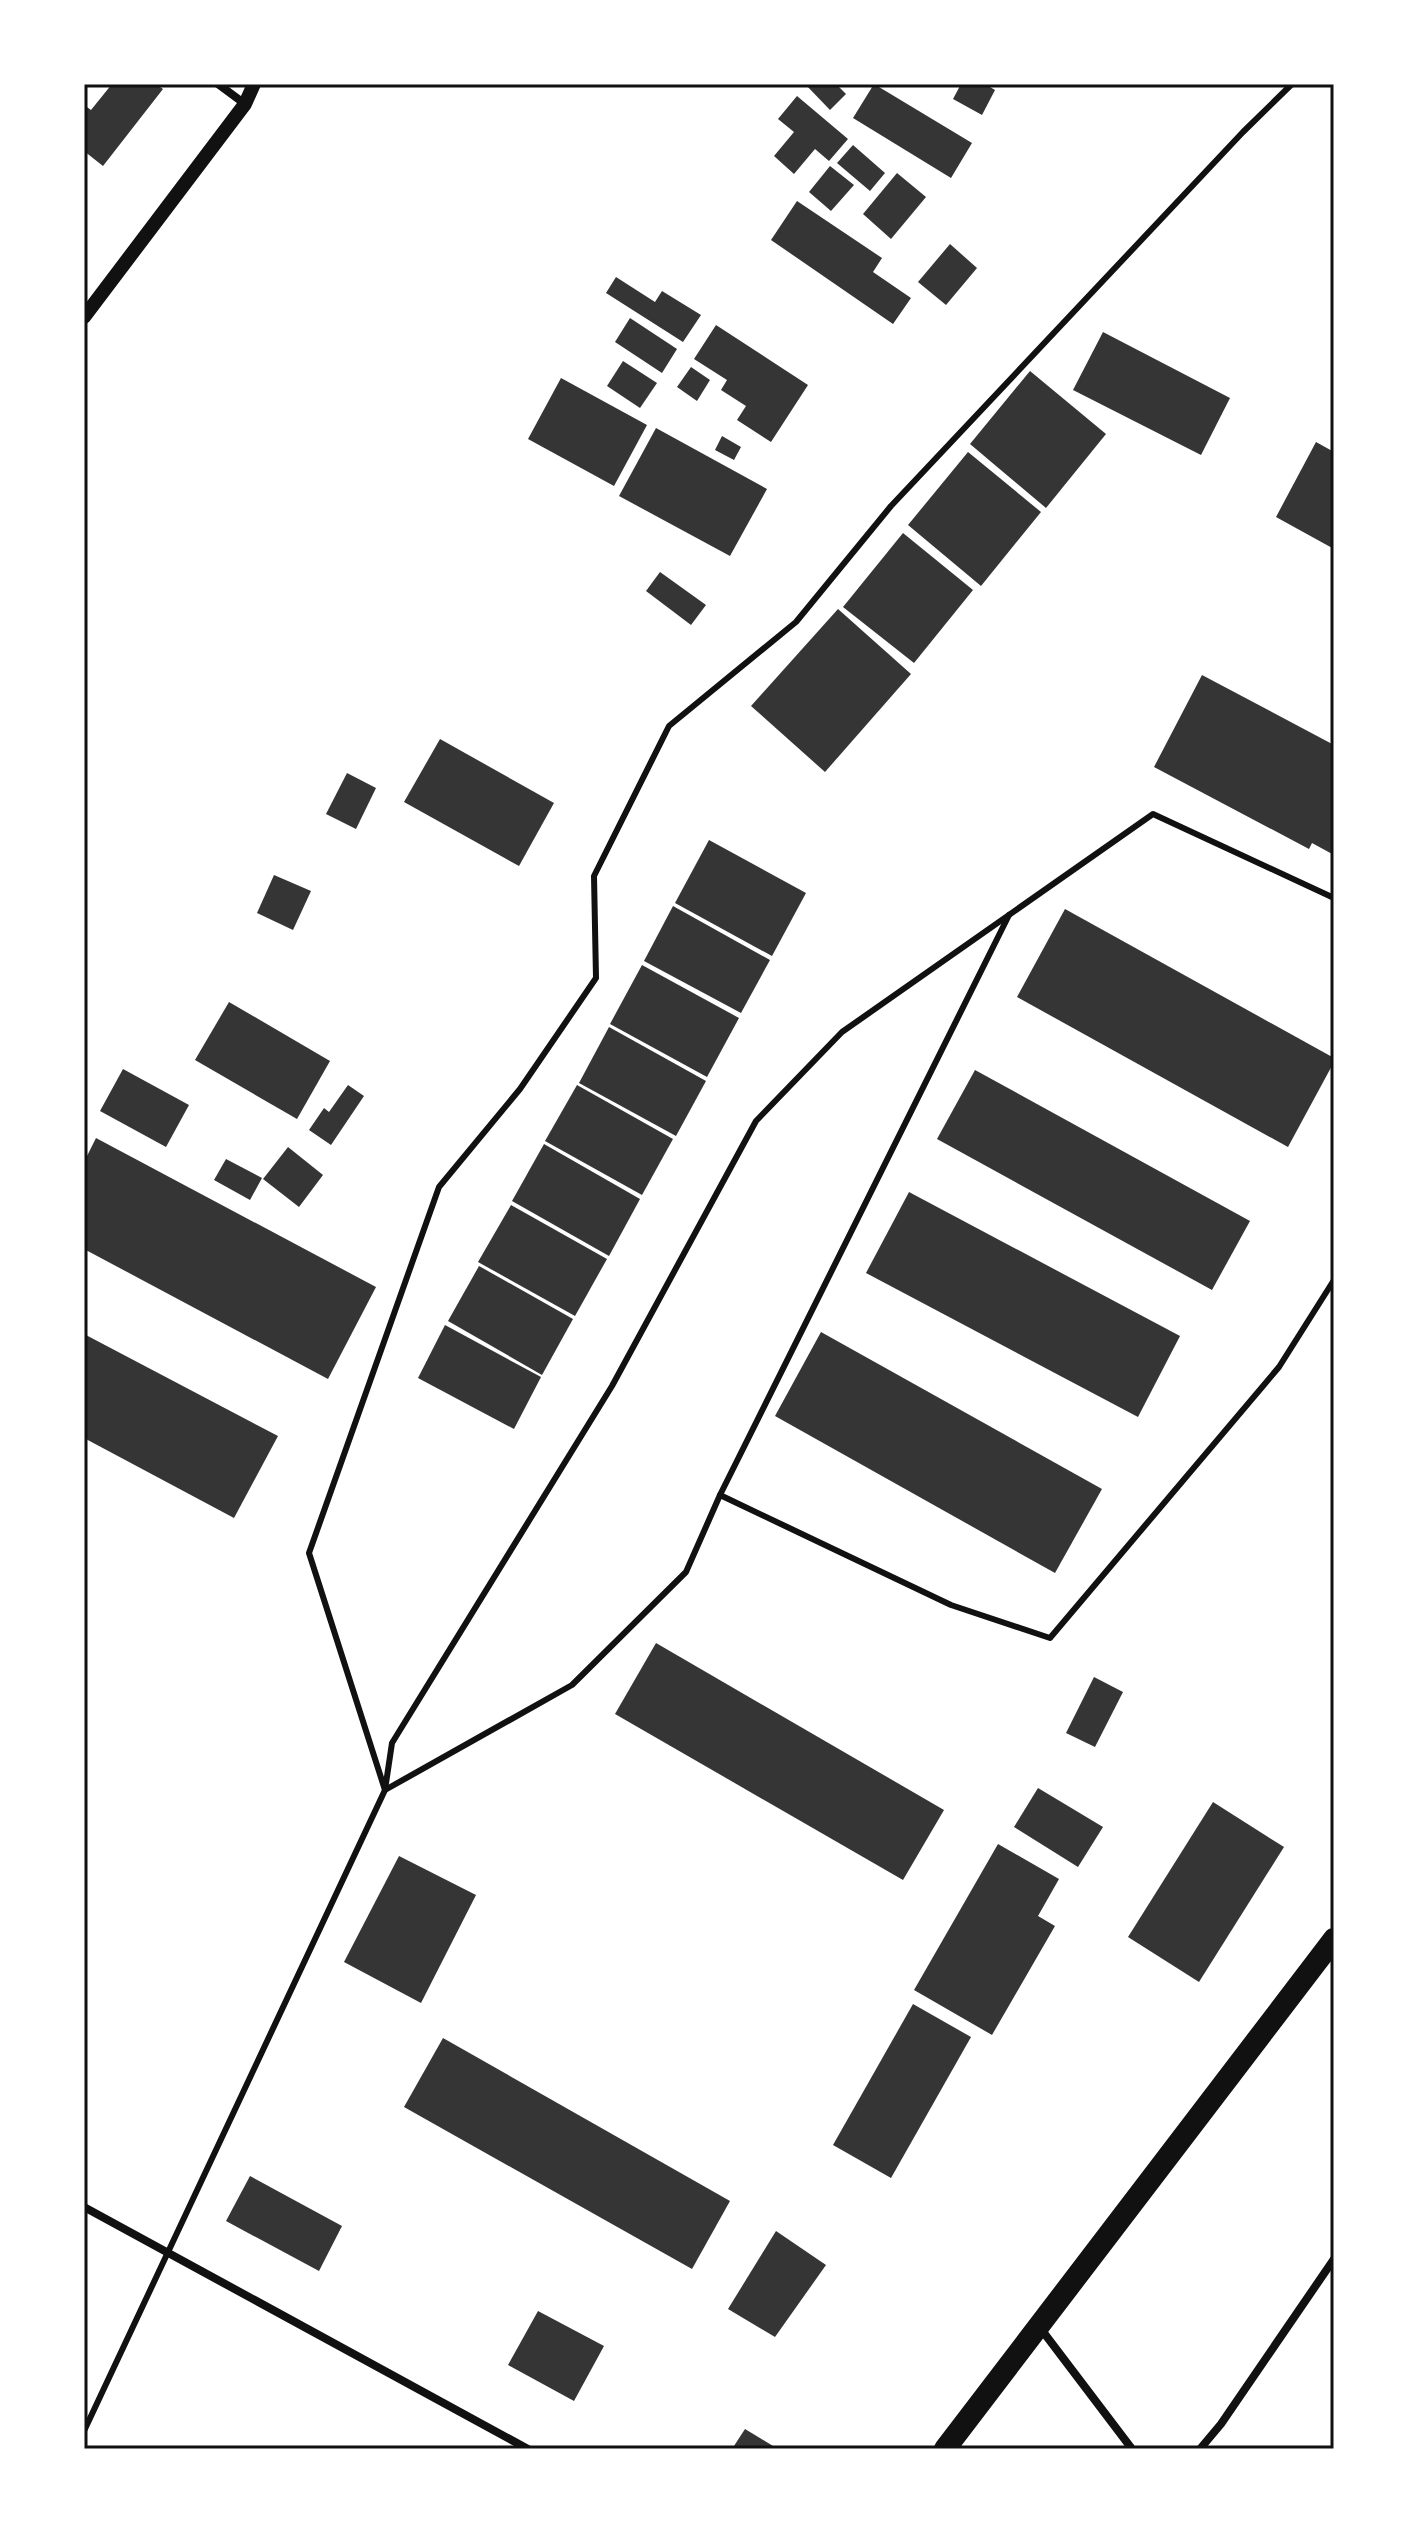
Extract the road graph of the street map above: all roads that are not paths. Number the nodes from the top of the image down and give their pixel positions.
1 (218, 84) edge
2 (254, 84) edge
3 (1292, 84) edge
4 (245, 104) junction
5 (84, 317) edge
6 (1334, 898) edge
7 (1009, 915) junction
8 (1334, 1280) edge
9 (720, 1495) junction
10 (385, 1790) junction
11 (1334, 1939) edge
12 (84, 2207) edge
13 (168, 2255) junction
14 (1334, 2259) edge
15 (1038, 2325) junction
16 (84, 2431) edge
17 (528, 2449) edge
18 (945, 2449) edge
19 (1132, 2449) edge
20 (1200, 2449) edge

1 - 4 street
2 - 4 street
3 - 10 lane
4 - 5 street
6 - 7 lane
7 - 9 lane
7 - 10 lane
8 - 9 lane
9 - 10 lane
10 - 13 lane
11 - 15 highway
12 - 13 street
13 - 16 lane
13 - 17 street
14 - 20 street
15 - 18 highway
15 - 19 street

